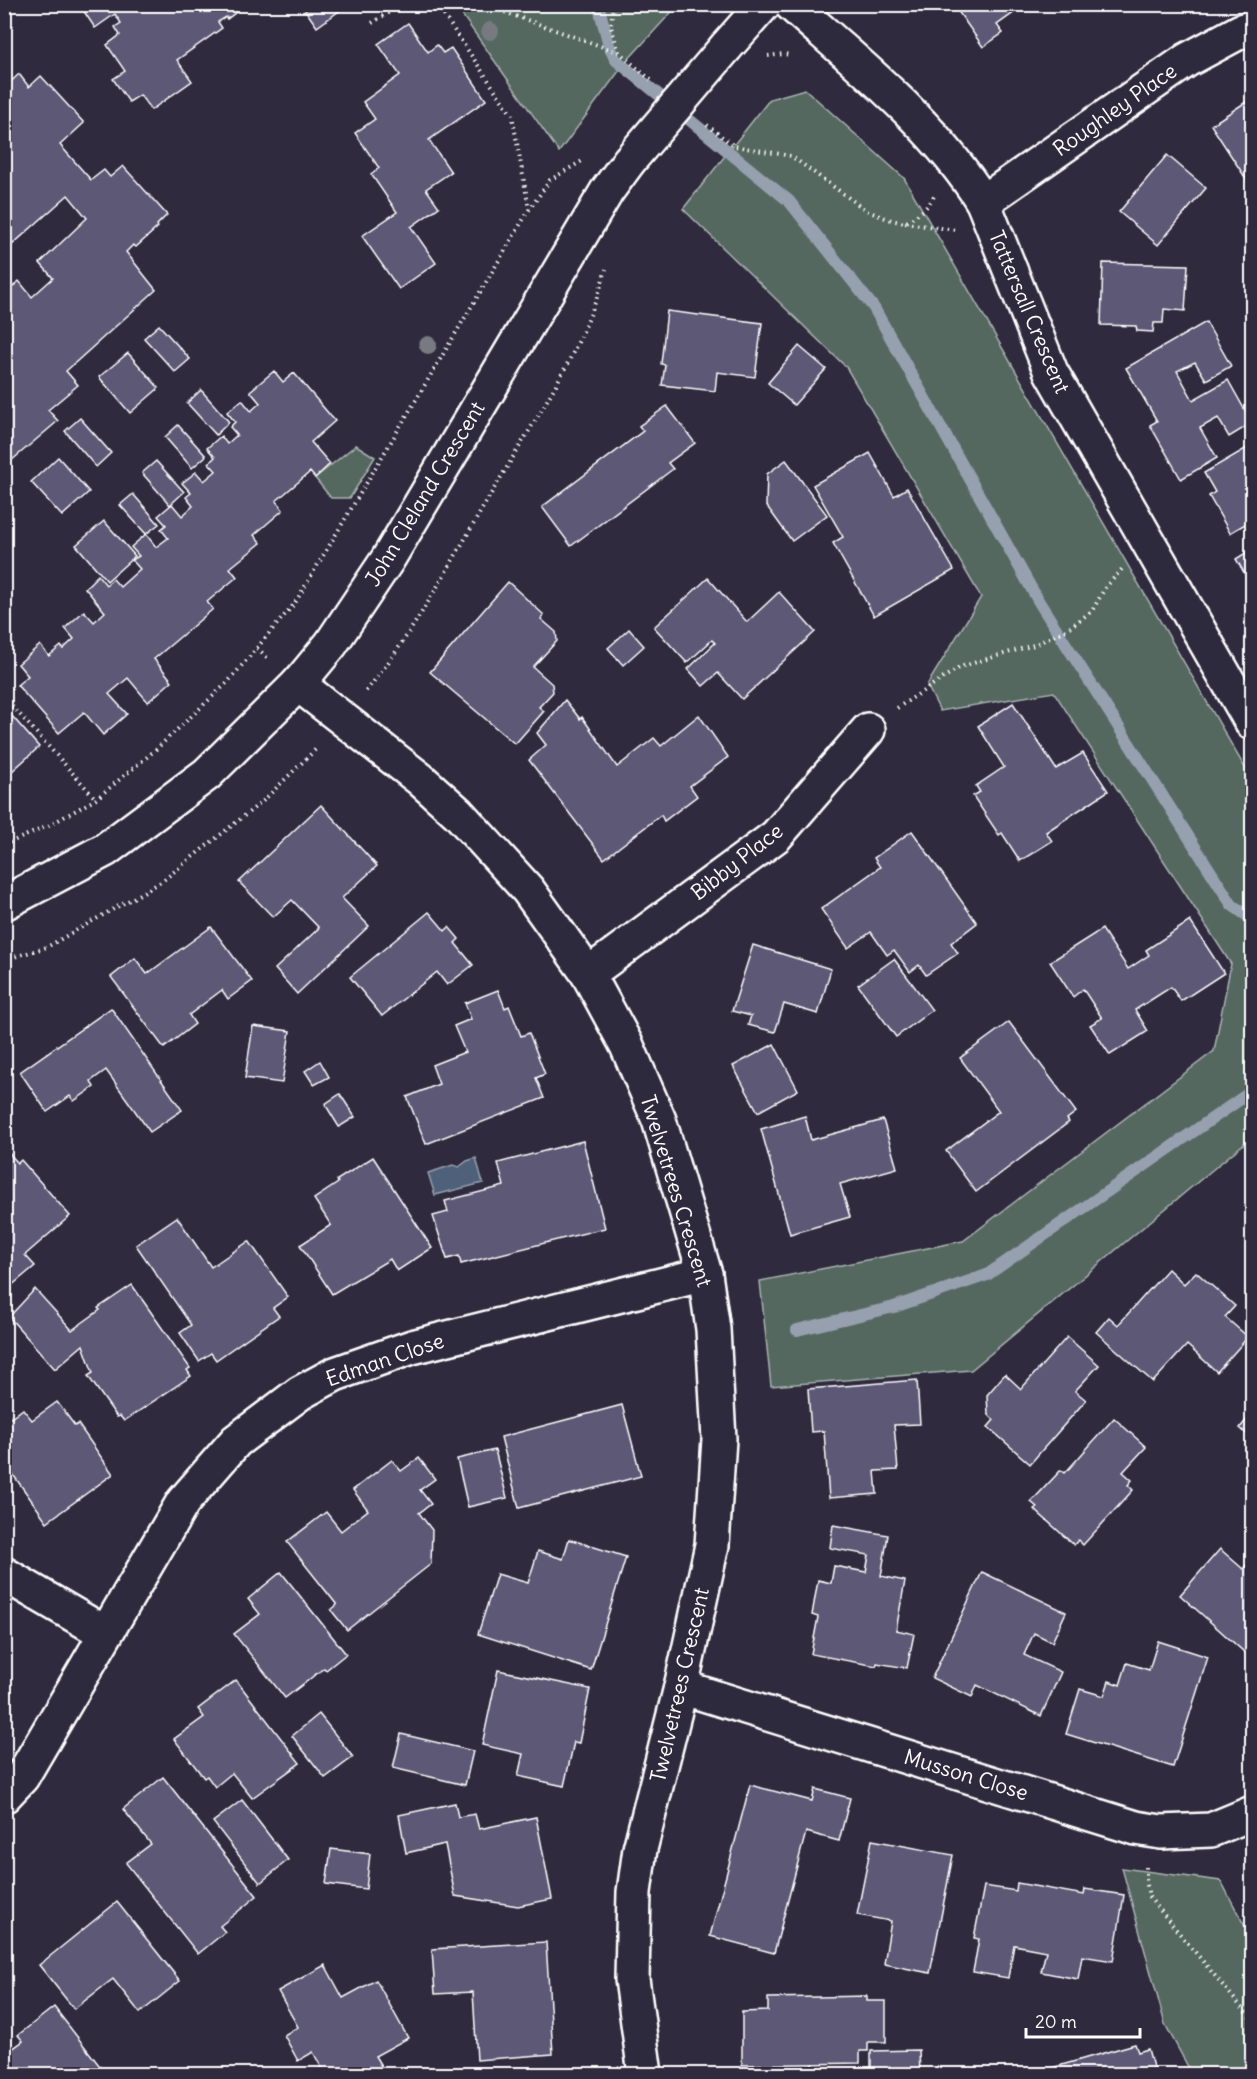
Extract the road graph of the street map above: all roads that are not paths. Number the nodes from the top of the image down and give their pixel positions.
1 (764, 4) edge
2 (791, 4) edge
3 (1252, 27) edge
4 (983, 202) junction
5 (298, 684) junction
6 (1252, 723) edge
7 (868, 730) road end
8 (4, 903) edge
9 (588, 974) junction
10 (705, 1274) junction
11 (4, 1574) edge
12 (105, 1633) junction
13 (681, 1687) junction
14 (4, 1796) edge
15 (1252, 1813) edge
16 (645, 2074) edge

1 - 5 street, John Cleland Crescent, bridge
2 - 4 street, Tattersall Crescent
3 - 4 street, Roughley Place
4 - 6 street, Tattersall Crescent
5 - 8 street, John Cleland Crescent
5 - 9 street, Twelvetrees Crescent
7 - 9 street, Bibby Place
9 - 10 street, Twelvetrees Crescent
10 - 12 street, Edman Close
10 - 13 street, Twelvetrees Crescent
11 - 12 street
12 - 14 street, Edman Close
13 - 15 street, Musson Close
13 - 16 street, Twelvetrees Crescent

